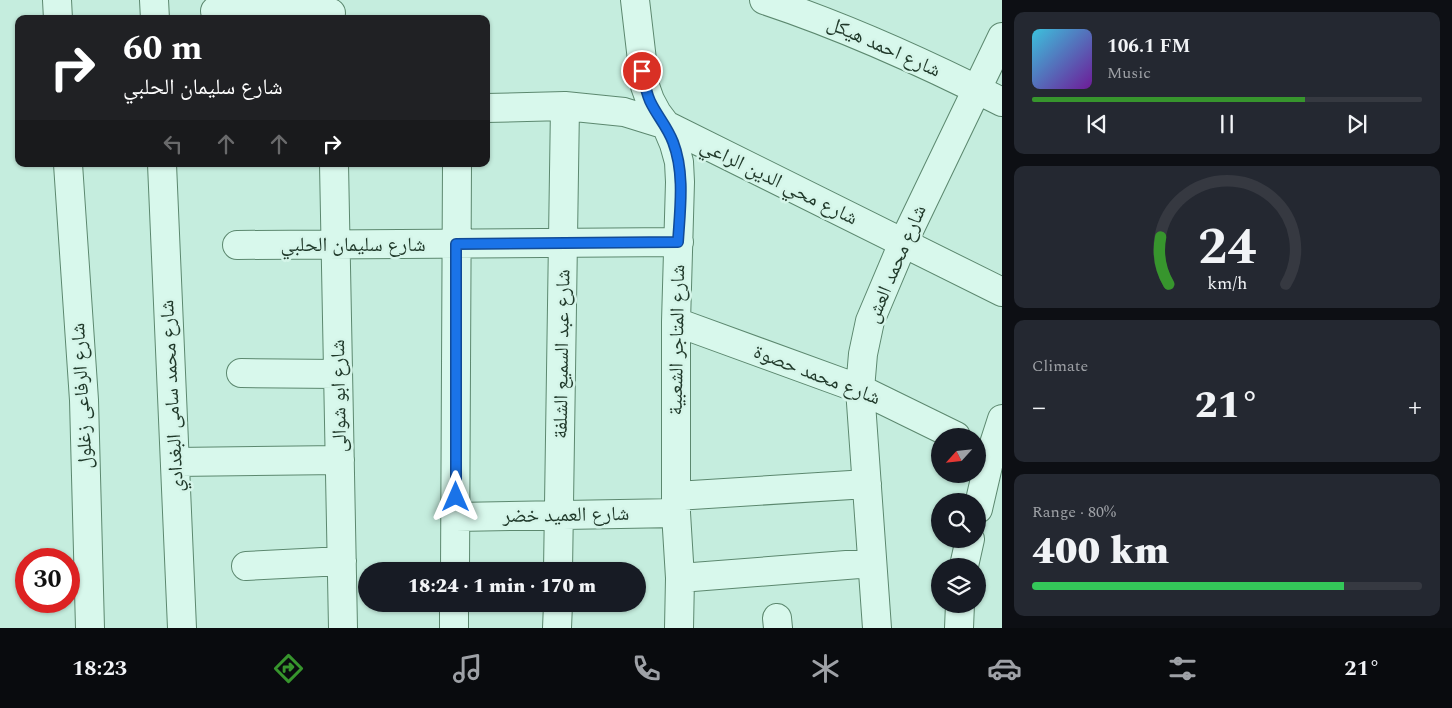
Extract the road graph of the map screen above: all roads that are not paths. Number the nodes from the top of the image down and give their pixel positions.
1 (57, 0) edge
2 (154, 0) edge
3 (634, 0) edge
4 (764, 0) edge
5 (215, 11) dead end
6 (331, 11) edge
7 (58, 15) edge
8 (155, 15) edge
9 (1002, 37) edge
10 (977, 89) junction
11 (1002, 102) edge
12 (565, 106) junction
13 (490, 108) edge
14 (666, 126) junction
15 (68, 167) edge
16 (162, 167) edge
17 (334, 167) edge
18 (457, 167) edge
19 (678, 242) junction
20 (563, 243) junction
21 (903, 243) junction
22 (456, 244) junction
23 (236, 245) dead end
24 (336, 245) junction
25 (1002, 292) edge
26 (676, 322) junction
27 (242, 373) dead end
28 (338, 374) junction
29 (860, 388) junction
30 (1002, 419) edge
31 (940, 428) edge
32 (990, 453) edge
33 (340, 460) junction
34 (175, 462) junction
35 (867, 484) junction
36 (981, 493) edge
37 (676, 504) junction
38 (559, 515) junction
39 (456, 517) junction
40 (342, 561) junction
41 (455, 562) edge
42 (558, 562) edge
43 (872, 564) junction
44 (246, 566) dead end
45 (680, 578) junction
46 (454, 612) edge
47 (558, 612) edge
48 (960, 613) edge
49 (90, 628) edge
50 (182, 628) edge
51 (343, 628) edge
52 (454, 628) edge
53 (557, 628) edge
54 (679, 628) edge
55 (877, 628) edge
56 (960, 628) edge

1 - 7 street
2 - 8 street
3 - 14 street, شارع المتاجر الشعبية
4 - 10 street, شارع احمد هيكل
5 - 6 street
9 - 10 street, شارع محمد العش
10 - 11 street, شارع احمد هيكل
10 - 21 street, شارع محمد العش
12 - 13 street, شارع محي الدين الراعي
12 - 14 street, شارع محي الدين الراعي
12 - 20 street, شارع عبد السميع الشلفة
14 - 19 street, شارع المتاجر الشعبية
14 - 21 street, شارع محي الدين الراعي
15 - 49 street, شارع الرفاعى زغلول
16 - 34 street, شارع محمد سامى البغدادي
17 - 24 street, شارع ابو شوالى
18 - 22 street
19 - 20 street, شارع سليمان الحلبي
19 - 26 street, شارع المتاجر الشعبية
20 - 22 street, شارع سليمان الحلبي
20 - 38 street, شارع عبد السميع الشلفة
21 - 25 street, شارع محي الدين الراعي
21 - 29 street, شارع محمد العش
22 - 24 street, شارع سليمان الحلبي
22 - 39 street
23 - 24 street, شارع سليمان الحلبي
24 - 28 street, شارع ابو شوالى
26 - 29 street, شارع محمد حصوة
26 - 37 street, شارع المتاجر الشعبية
27 - 28 street
28 - 33 street, شارع ابو شوالى
29 - 31 street, شارع محمد حصوة
29 - 35 street, شارع محمد العش
30 - 32 street
32 - 36 street
33 - 34 street
33 - 40 street, شارع ابو شوالى
34 - 50 street, شارع محمد سامى البغدادي
35 - 37 street, شارع العميد خضر
35 - 43 street, شارع محمد العش
37 - 38 street, شارع العميد خضر
37 - 45 street, شارع المتاجر الشعبية
38 - 39 street, شارع العميد خضر
38 - 42 street, شارع عبد السميع الشلفة
39 - 41 street
40 - 44 street
40 - 51 street, شارع ابو شوالى
43 - 45 street
43 - 55 street, شارع محمد العش
45 - 54 street, شارع المتاجر الشعبية
46 - 52 street
47 - 53 street
48 - 56 street

